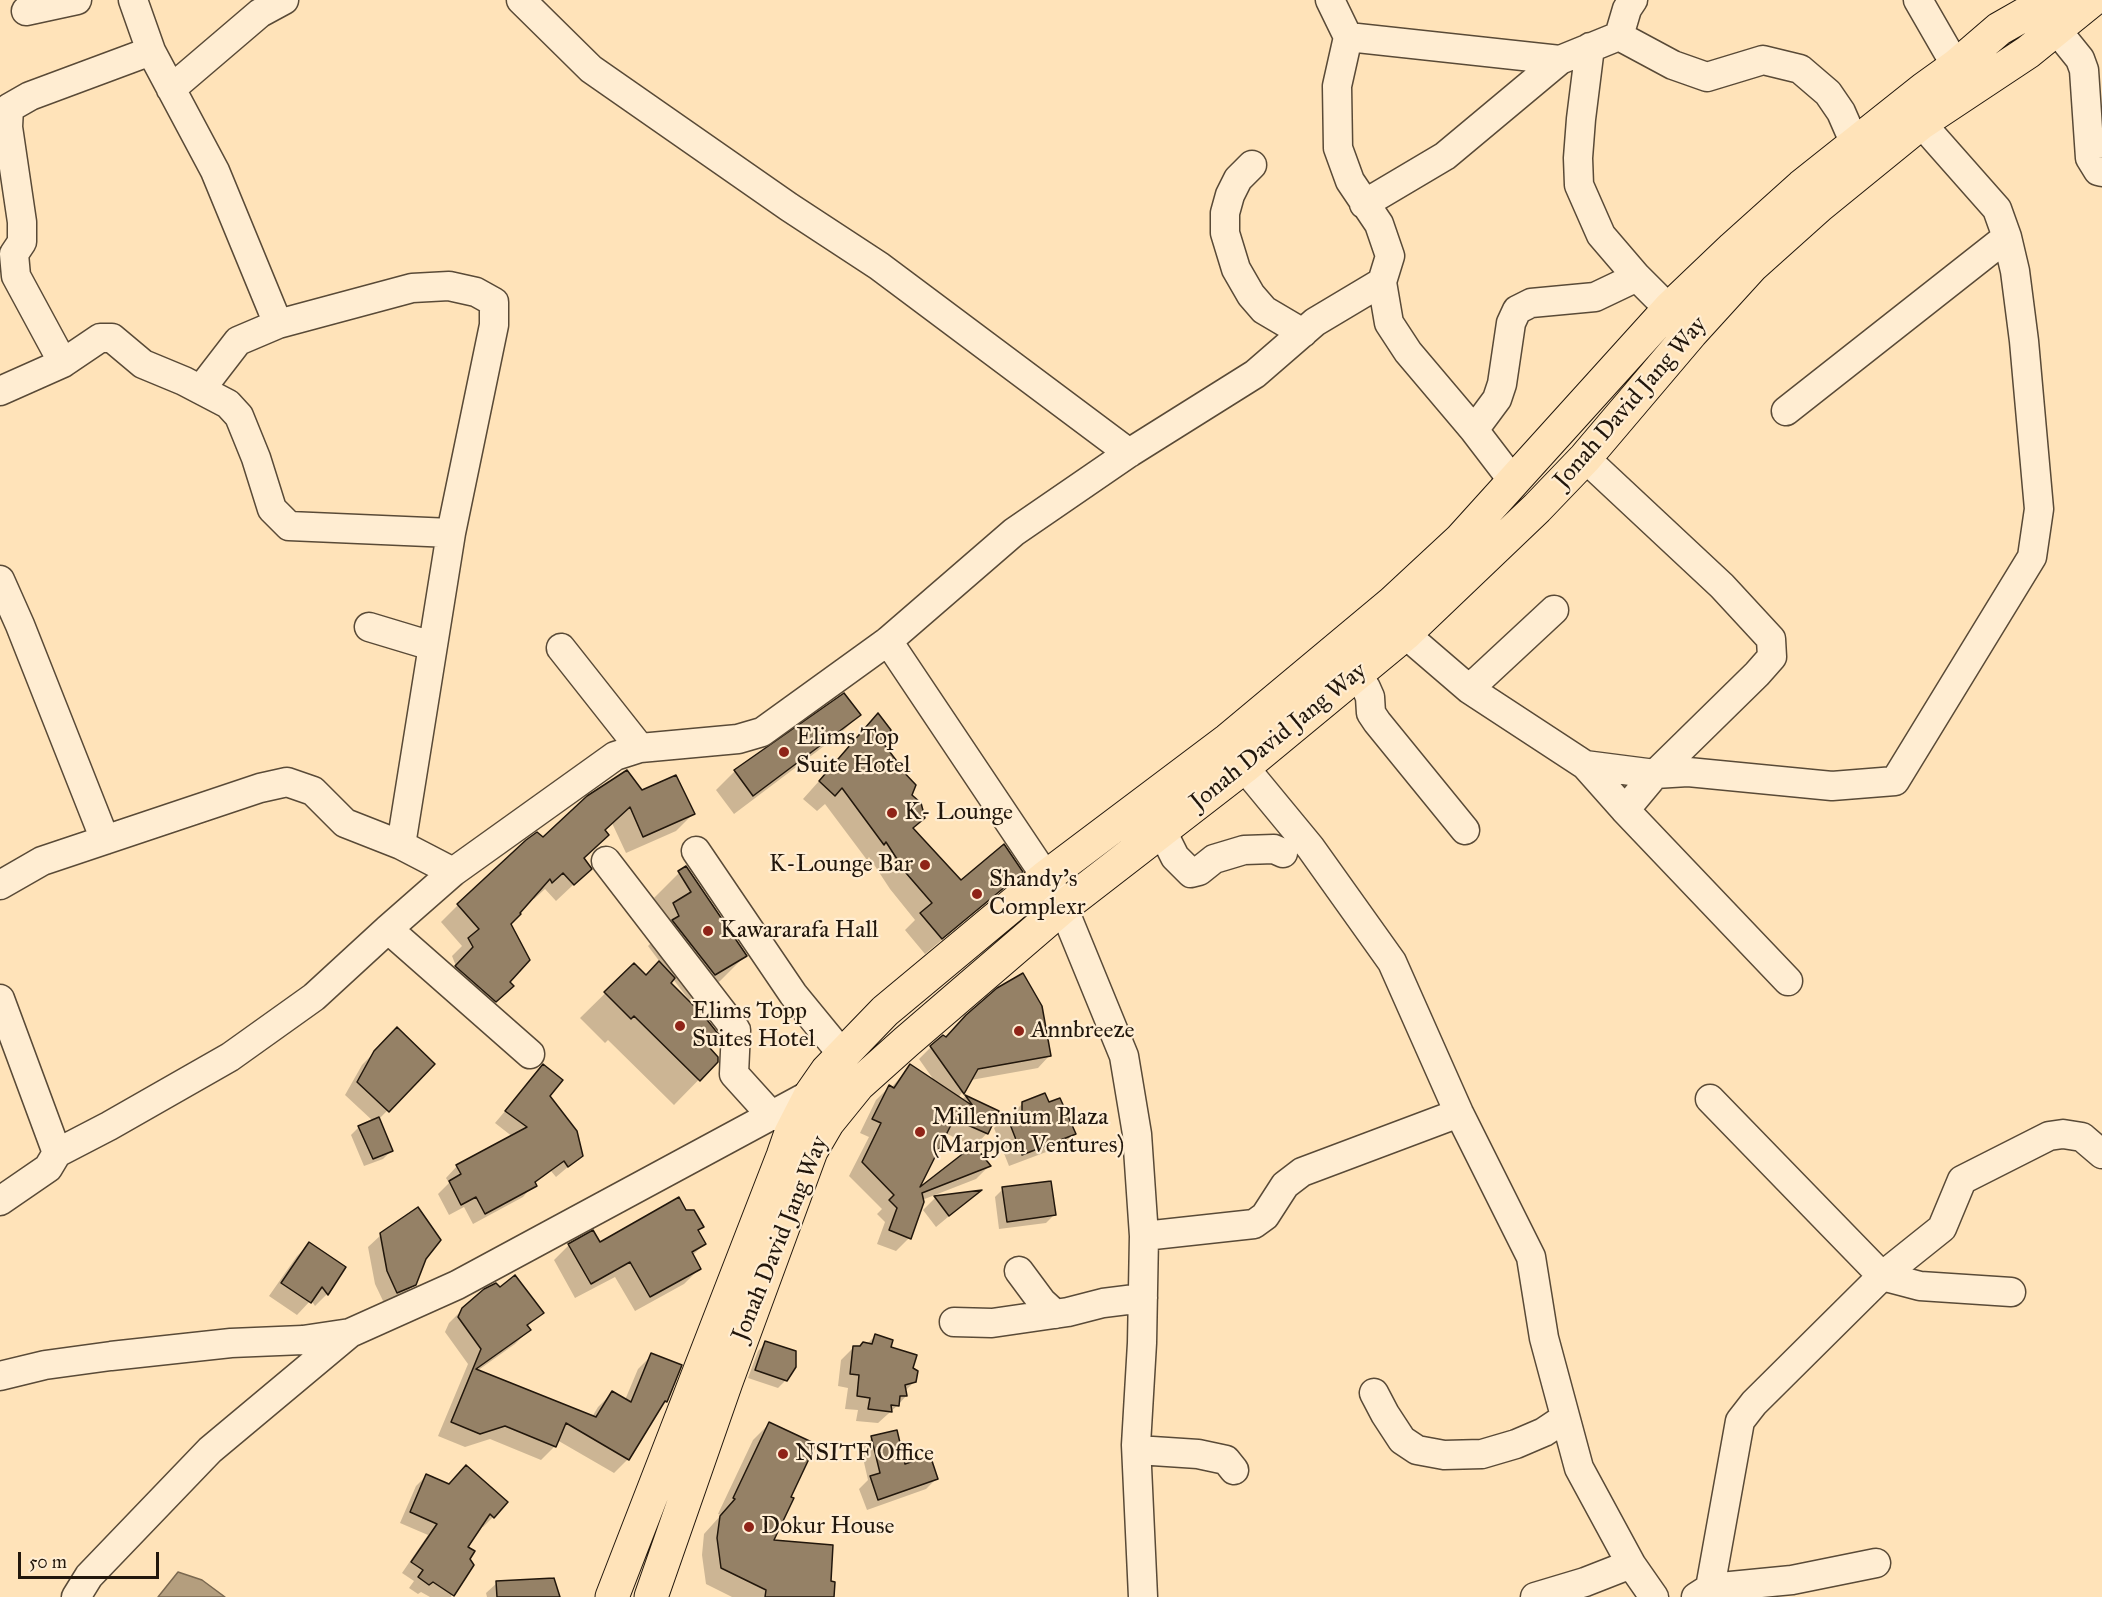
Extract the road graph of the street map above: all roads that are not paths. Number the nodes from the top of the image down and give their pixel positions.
1 (77, 0) edge
2 (134, 0) edge
3 (284, 0) edge
4 (521, 0) edge
5 (1330, 0) edge
6 (1633, 0) edge
7 (1918, 0) edge
8 (2092, 0) edge
9 (26, 12) dead end
10 (2053, 14) edge
11 (1619, 36) junction
12 (1348, 37) junction
13 (1590, 46) junction
14 (151, 51) junction
15 (1560, 60) junction
16 (1956, 66) junction
17 (171, 88) junction
18 (1921, 123) junction
19 (1854, 144) junction
20 (1252, 165) dead end
21 (2102, 172) edge
22 (1364, 204) junction
23 (2007, 237) junction
24 (1637, 277) junction
25 (1382, 282) junction
26 (1669, 309) junction
27 (278, 324) junction
28 (1303, 333) junction
29 (63, 363) junction
30 (201, 389) junction
31 (0, 391) edge
32 (1786, 411) dead end
33 (1474, 430) junction
34 (1129, 453) junction
35 (1585, 458) junction
36 (1513, 481) junction
37 (452, 533) junction
38 (0, 580) edge
39 (1554, 609) dead end
40 (369, 627) dead end
41 (1405, 634) junction
42 (888, 641) junction
43 (432, 646) junction
44 (561, 648) dead end
45 (1356, 674) junction
46 (1469, 689) junction
47 (640, 748) junction
48 (1586, 765) junction
49 (1244, 767) junction
50 (1655, 774) junction
51 (1625, 810) junction
52 (1465, 830) dead end
53 (1162, 831) junction
54 (105, 840) junction
55 (401, 845) junction
56 (696, 850) dead end
57 (1283, 853) dead end
58 (606, 861) dead end
59 (453, 872) junction
60 (1046, 877) junction
61 (0, 885) edge
62 (1063, 907) junction
63 (388, 929) junction
64 (1788, 981) dead end
65 (0, 999) edge
66 (530, 1054) dead end
67 (843, 1055) junction
68 (811, 1094) junction
69 (1710, 1099) dead end
70 (1459, 1113) junction
71 (772, 1116) junction
72 (57, 1153) junction
73 (2102, 1154) edge
74 (0, 1202) edge
75 (1144, 1236) junction
76 (1019, 1271) dead end
77 (1882, 1276) junction
78 (2011, 1292) dead end
79 (1143, 1298) junction
80 (1055, 1314) junction
81 (954, 1322) dead end
82 (350, 1333) junction
83 (0, 1376) edge
84 (1374, 1393) dead end
85 (1565, 1418) junction
86 (1137, 1450) junction
87 (1234, 1470) dead end
88 (1876, 1563) dead end
89 (1631, 1564) junction
90 (1703, 1592) edge
91 (76, 1597) edge
92 (612, 1597) edge
93 (651, 1597) edge
94 (1143, 1597) edge
95 (1535, 1597) edge
96 (1654, 1597) edge

1 - 9 street
2 - 14 street
3 - 17 street
4 - 34 street
5 - 12 street
6 - 11 street
7 - 16 street
8 - 10 main road, Jonah David Jang Way
10 - 16 main road
10 - 18 main road, Jonah David Jang Way
10 - 21 street
11 - 13 street
11 - 19 street
12 - 15 street
12 - 22 street
13 - 15 street
13 - 24 street
14 - 17 street
14 - 29 street
15 - 22 street
16 - 19 main road
17 - 27 street
18 - 23 street
18 - 35 main road, Jonah David Jang Way
19 - 26 main road
20 - 28 street
22 - 25 street
23 - 32 street
23 - 50 street
24 - 26 street
24 - 33 street
25 - 28 street
25 - 33 street
26 - 36 main road
27 - 30 street
27 - 37 street
28 - 34 street
29 - 30 street
29 - 31 street
30 - 37 street
33 - 36 street
34 - 42 street
35 - 41 main road, Jonah David Jang Way
35 - 50 street
36 - 60 main road
37 - 43 street
38 - 54 street
39 - 46 street
40 - 43 street
41 - 45 main road, Jonah David Jang Way
41 - 46 street
42 - 47 street
42 - 60 street
43 - 55 street
44 - 47 street
45 - 49 main road, Jonah David Jang Way
45 - 52 street
46 - 48 street
47 - 59 street
48 - 50 street
48 - 51 street
49 - 53 main road, Jonah David Jang Way
49 - 70 street
50 - 51 street
51 - 64 street
53 - 57 street
53 - 62 main road, Jonah David Jang Way
54 - 55 street
54 - 61 street
55 - 59 street
56 - 67 street
58 - 71 street
59 - 63 street
60 - 62 street
60 - 67 main road
62 - 75 street
62 - 93 main road, Jonah David Jang Way
63 - 66 street
63 - 72 street
65 - 72 street
67 - 68 main road
68 - 71 street
68 - 92 main road
69 - 77 street
70 - 75 street
70 - 85 street
71 - 82 street
72 - 74 street
73 - 77 street
75 - 79 street
76 - 80 street
77 - 78 street
77 - 90 street
79 - 80 street
79 - 86 street
80 - 81 street
82 - 83 street
82 - 91 street
84 - 85 street
85 - 89 street
86 - 87 street
86 - 94 street
88 - 90 street
89 - 95 street
89 - 96 street

